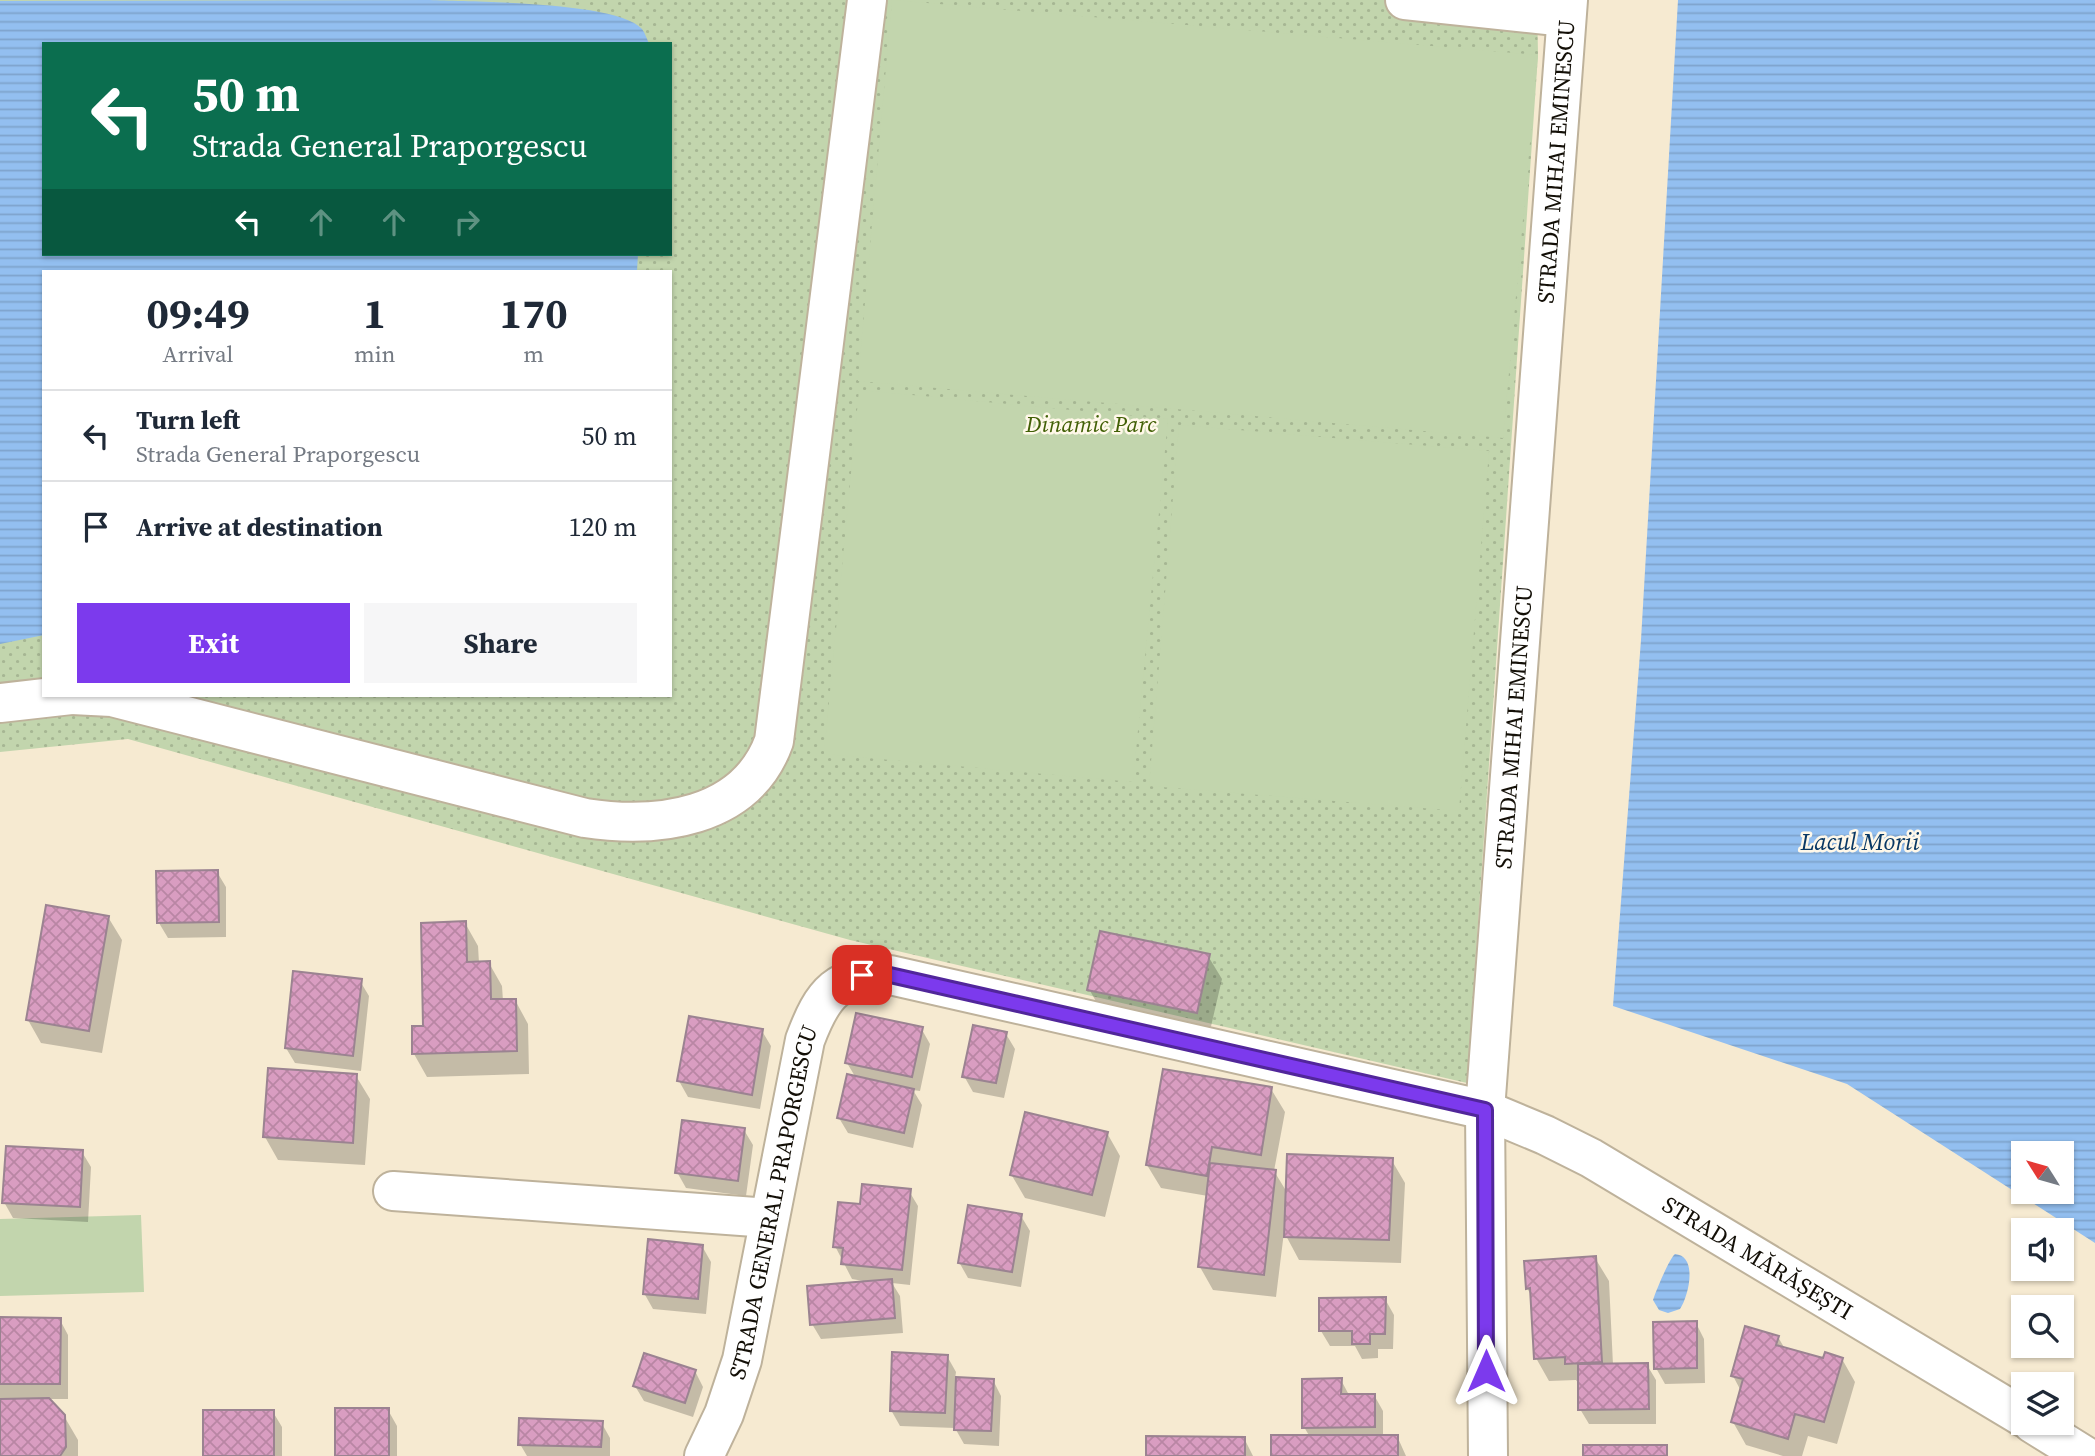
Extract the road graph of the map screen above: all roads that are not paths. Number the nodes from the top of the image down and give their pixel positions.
1 (867, 0) edge
2 (1405, 0) edge
3 (1567, 8) edge
4 (54, 697) edge
5 (112, 697) edge
6 (0, 703) edge
7 (1485, 1110) junction
8 (393, 1191) dead end
9 (769, 1219) junction
10 (2011, 1410) edge
11 (2051, 1435) edge
12 (704, 1456) edge
13 (1488, 1456) edge
14 (2084, 1456) edge

1 - 5 street
2 - 3 street
3 - 7 street, STRADA MIHAI EMINESCU
4 - 6 street
7 - 9 street, STRADA GENERAL PRAPORGESCU
7 - 10 street, STRADA MĂRĂȘEȘTI
7 - 13 street, STRADA MIHAI EMINESCU
8 - 9 street
9 - 12 street, STRADA GENERAL PRAPORGESCU
11 - 14 street

